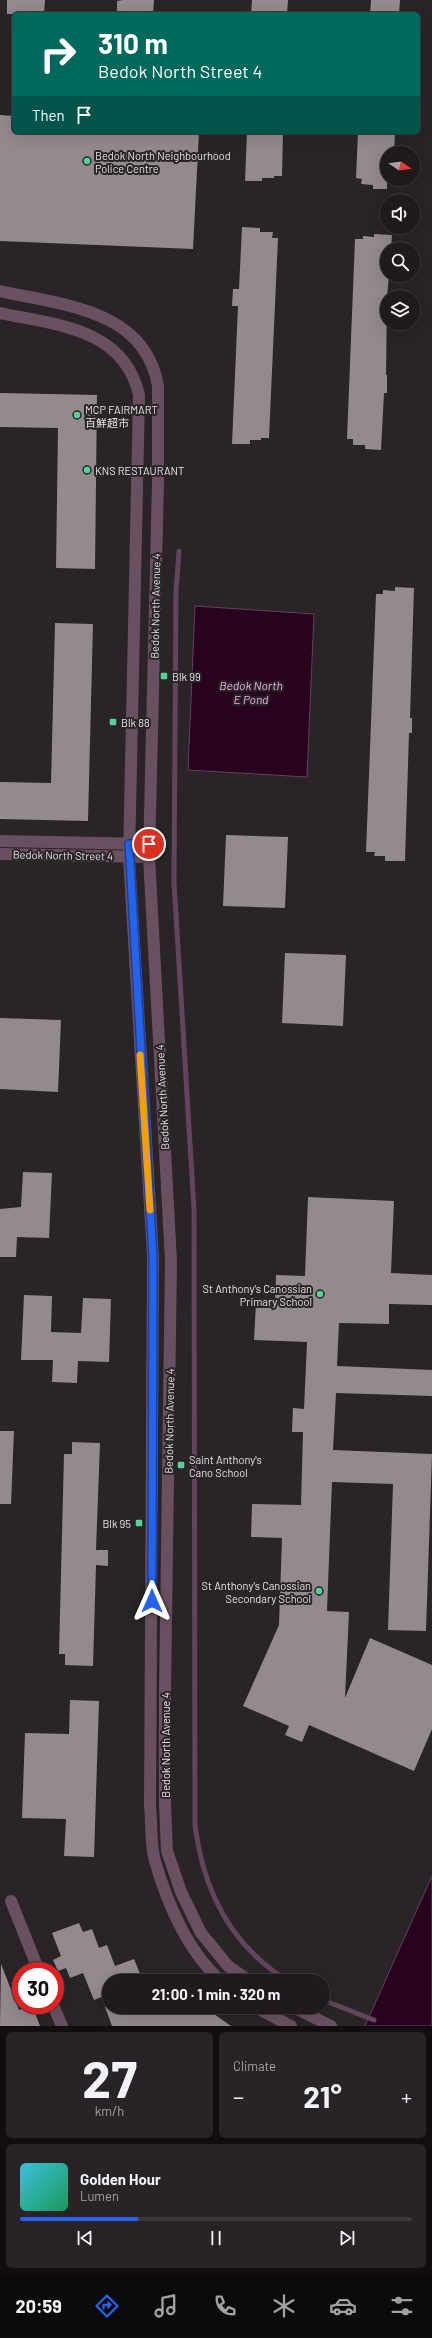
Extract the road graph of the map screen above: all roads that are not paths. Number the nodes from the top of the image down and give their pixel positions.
1 (0, 291) edge
2 (0, 313) edge
3 (0, 841) edge
4 (129, 844) junction
5 (149, 844) junction
6 (0, 854) edge
7 (129, 857) junction
8 (149, 857) junction
9 (11, 1901) dead end
10 (35, 1962) edge
11 (215, 1974) edge
12 (239, 1974) edge
13 (57, 2014) edge
14 (268, 2014) edge
15 (307, 2014) edge
16 (62, 2026) edge
17 (291, 2026) edge
18 (331, 2026) edge

1 - 5 street, Bedok North Avenue 4
2 - 4 street, Bedok North Avenue 4
3 - 4 street, Bedok North Street 4
4 - 5 street, Bedok North Street 4
4 - 7 street, Bedok North Avenue 4
5 - 8 street, Bedok North Avenue 4
6 - 7 street, Bedok North Street 4
7 - 8 street, Bedok North Street 4
7 - 11 street, Bedok North Avenue 4
8 - 12 street, Bedok North Avenue 4
9 - 10 street
13 - 16 street
14 - 17 street
15 - 18 street

